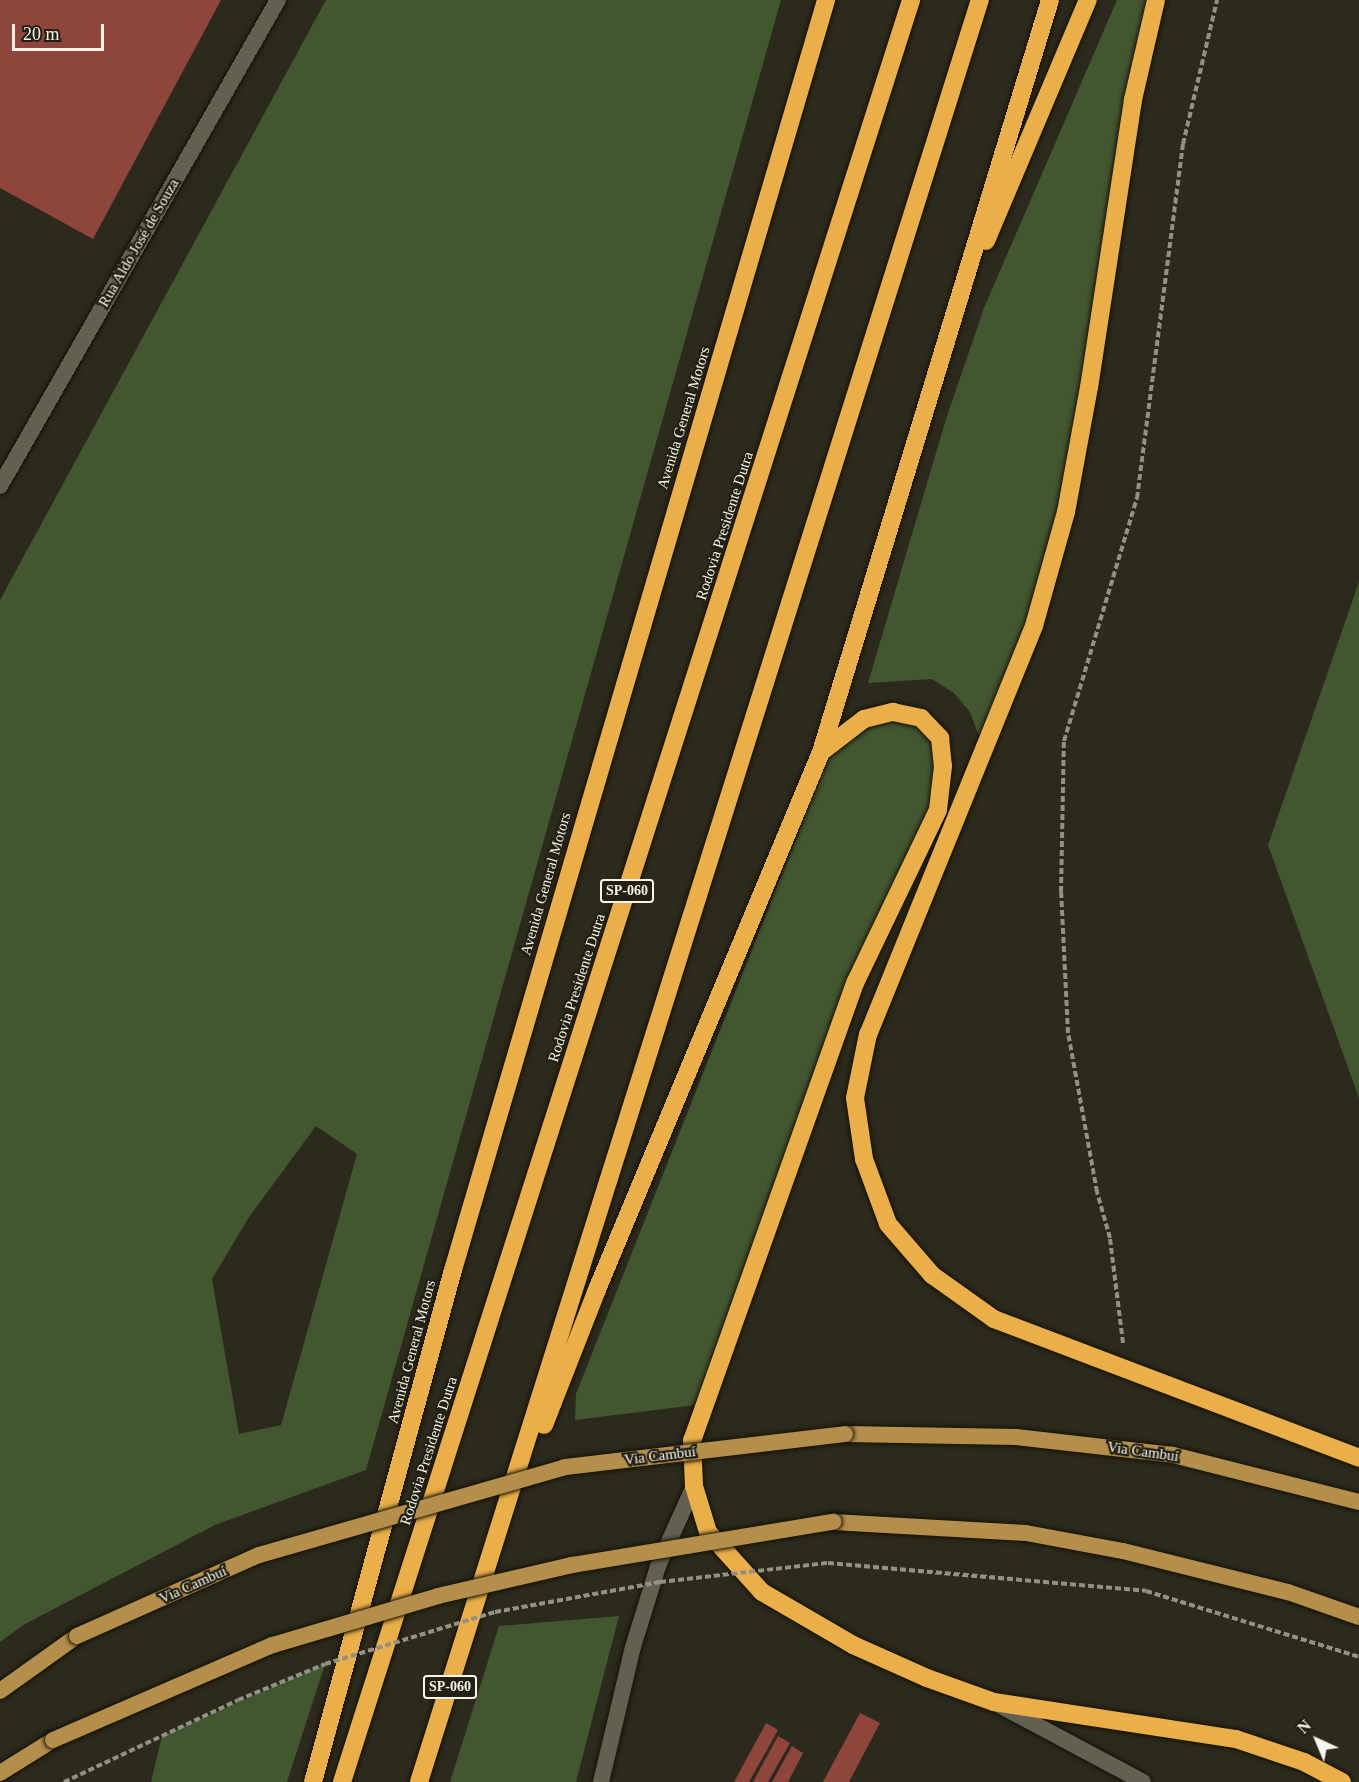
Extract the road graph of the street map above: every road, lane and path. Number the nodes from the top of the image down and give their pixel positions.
1 (278, 0) edge
2 (826, 0) edge
3 (911, 0) edge
4 (980, 0) edge
5 (1050, 0) edge
6 (1088, 0) edge
7 (1156, 0) edge
8 (1217, 0) edge
9 (945, 336) junction
10 (0, 486) edge
11 (821, 752) junction
12 (1125, 1368) junction
13 (1359, 1458) edge
14 (694, 1486) junction
15 (1359, 1502) edge
16 (480, 1592) junction
17 (1359, 1617) edge
18 (1359, 1657) edge
19 (0, 1691) edge
20 (994, 1702) junction
21 (0, 1773) edge
22 (64, 1782) edge
23 (313, 1782) edge
24 (342, 1782) edge
25 (419, 1782) edge
26 (601, 1782) edge
27 (1143, 1782) edge
28 (1342, 1782) edge

1 - 10 street, Rua Aldo José de Souza
2 - 23 highway, Avenida General Motors
3 - 24 highway, Rodovia Presidente Dutra / SP-060
4 - 16 highway, SP-060
5 - 9 highway
6 - 9 highway
7 - 12 highway
8 - 12 path
9 - 11 highway
11 - 14 highway
11 - 16 highway
12 - 13 highway
14 - 20 highway
14 - 26 street
15 - 19 main road, Via Cambuí, bridge
16 - 25 highway, SP-060
17 - 21 main road, bridge
18 - 22 path, bridge
20 - 27 street
20 - 28 highway

